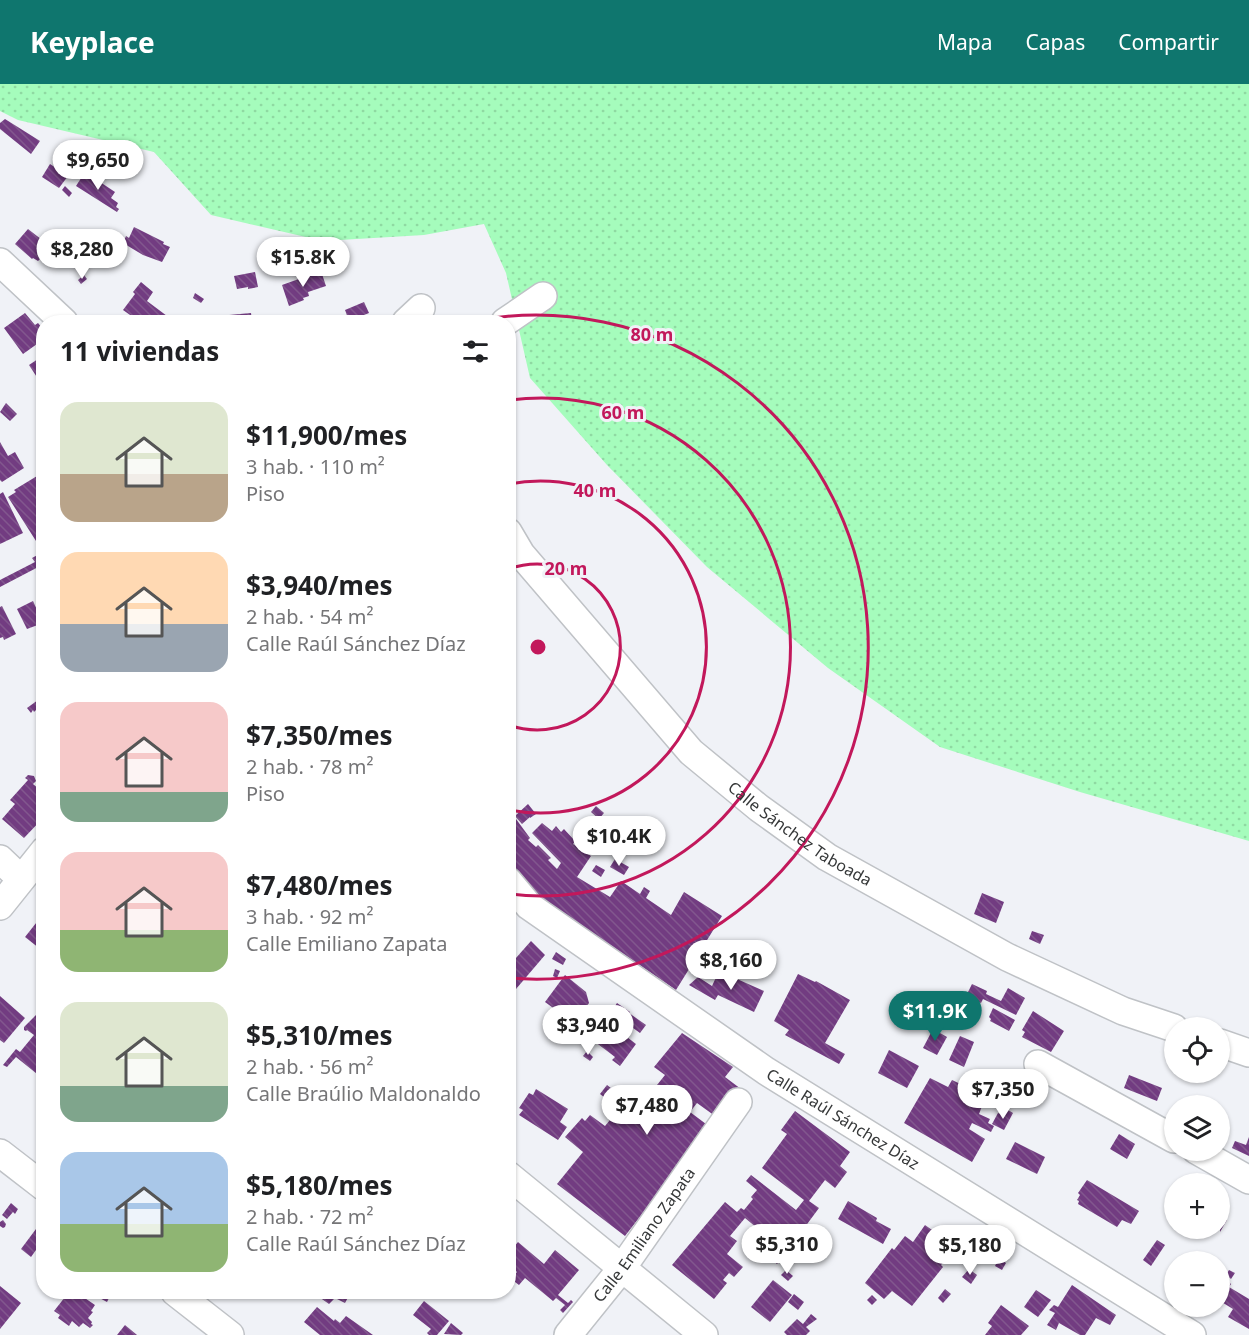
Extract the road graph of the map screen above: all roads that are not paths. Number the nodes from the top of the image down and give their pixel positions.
1 (0, 262) edge
2 (543, 296) dead end
3 (57, 315) edge
4 (515, 315) edge
5 (516, 546) edge
6 (0, 859) edge
7 (36, 861) edge
8 (21, 879) junction
9 (516, 891) edge
10 (0, 906) edge
11 (1164, 1025) edge
12 (1230, 1046) edge
13 (1249, 1053) edge
14 (1038, 1064) dead end
15 (738, 1102) dead end
16 (1164, 1133) edge
17 (0, 1153) edge
18 (1215, 1161) edge
19 (1249, 1180) edge
20 (36, 1181) edge
21 (516, 1182) edge
22 (622, 1268) junction
23 (184, 1299) edge
24 (230, 1335) edge
25 (568, 1335) edge
26 (704, 1335) edge
27 (1192, 1335) edge

1 - 3 street
2 - 4 street
5 - 11 street, Calle Sánchez Taboada
6 - 8 street
7 - 8 street
8 - 10 street
9 - 27 street, Calle Raúl Sánchez Díaz
12 - 13 street
14 - 16 street
15 - 22 street, Calle Emiliano Zapata
17 - 20 street
18 - 19 street
21 - 22 street
22 - 25 street, Calle Emiliano Zapata
22 - 26 street
23 - 24 street

